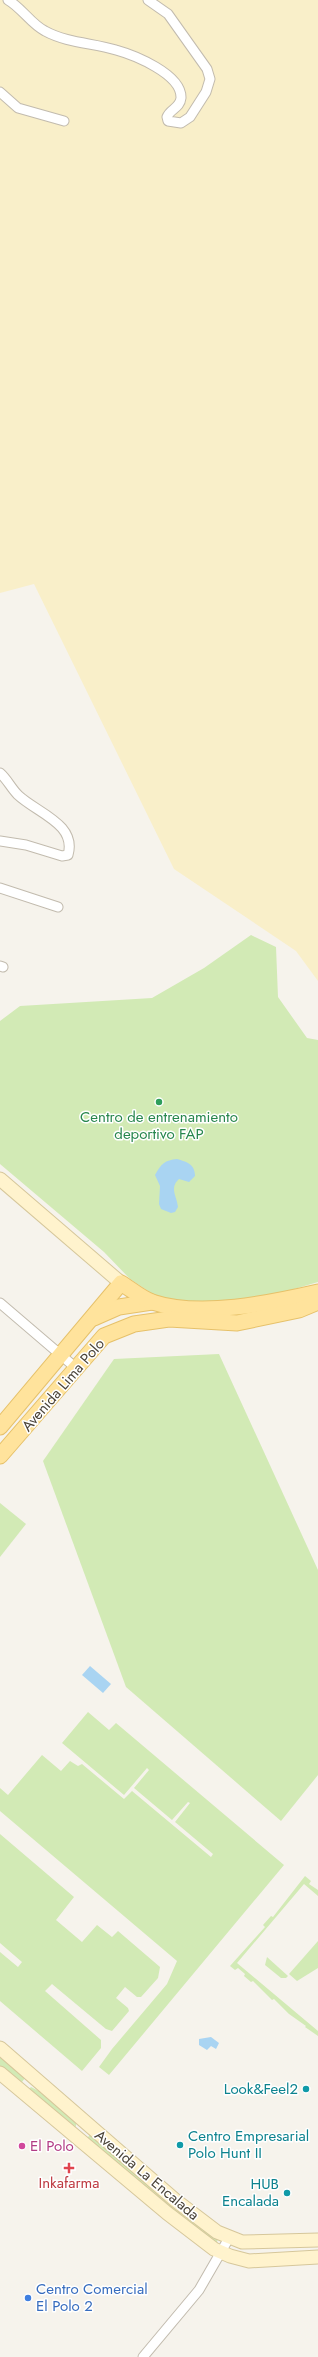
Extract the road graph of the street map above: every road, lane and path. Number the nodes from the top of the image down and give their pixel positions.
1 (8, 0) edge
2 (148, 0) edge
3 (0, 92) edge
4 (64, 122) dead end
5 (0, 773) edge
6 (0, 841) edge
7 (0, 888) edge
8 (58, 907) dead end
9 (0, 1179) edge
10 (121, 1283) junction
11 (318, 1292) edge
12 (152, 1302) junction
13 (318, 1302) edge
14 (0, 1303) edge
15 (93, 1319) junction
16 (61, 1353) junction
17 (76, 1368) junction
18 (1, 1424) edge
19 (17, 1437) junction
20 (0, 1456) edge
21 (0, 2048) edge
22 (0, 2073) edge
23 (229, 2238) junction
24 (317, 2239) edge
25 (221, 2253) junction
26 (318, 2257) edge
27 (260, 2261) junction
28 (143, 2357) edge

1 - 2 street
3 - 4 street
5 - 6 street
7 - 8 street
9 - 10 main road
10 - 12 main road
10 - 15 main road, Avenida Lima Polo
11 - 12 main road
12 - 15 main road, Avenida Lima Polo
13 - 17 main road, Avenida Lima Polo
14 - 16 street
15 - 16 main road, Avenida Lima Polo
16 - 17 street
16 - 18 main road, Avenida Lima Polo
17 - 19 main road, Avenida Lima Polo
18 - 19 main road
19 - 20 main road, Avenida Lima Polo
21 - 23 main road, Avenida La Encalada
22 - 25 main road, Avenida La Encalada
23 - 24 main road, Avenida La Encalada
23 - 25 street
24 - 27 main road
25 - 27 main road, Avenida La Encalada
25 - 28 street
26 - 27 main road, Avenida La Encalada

